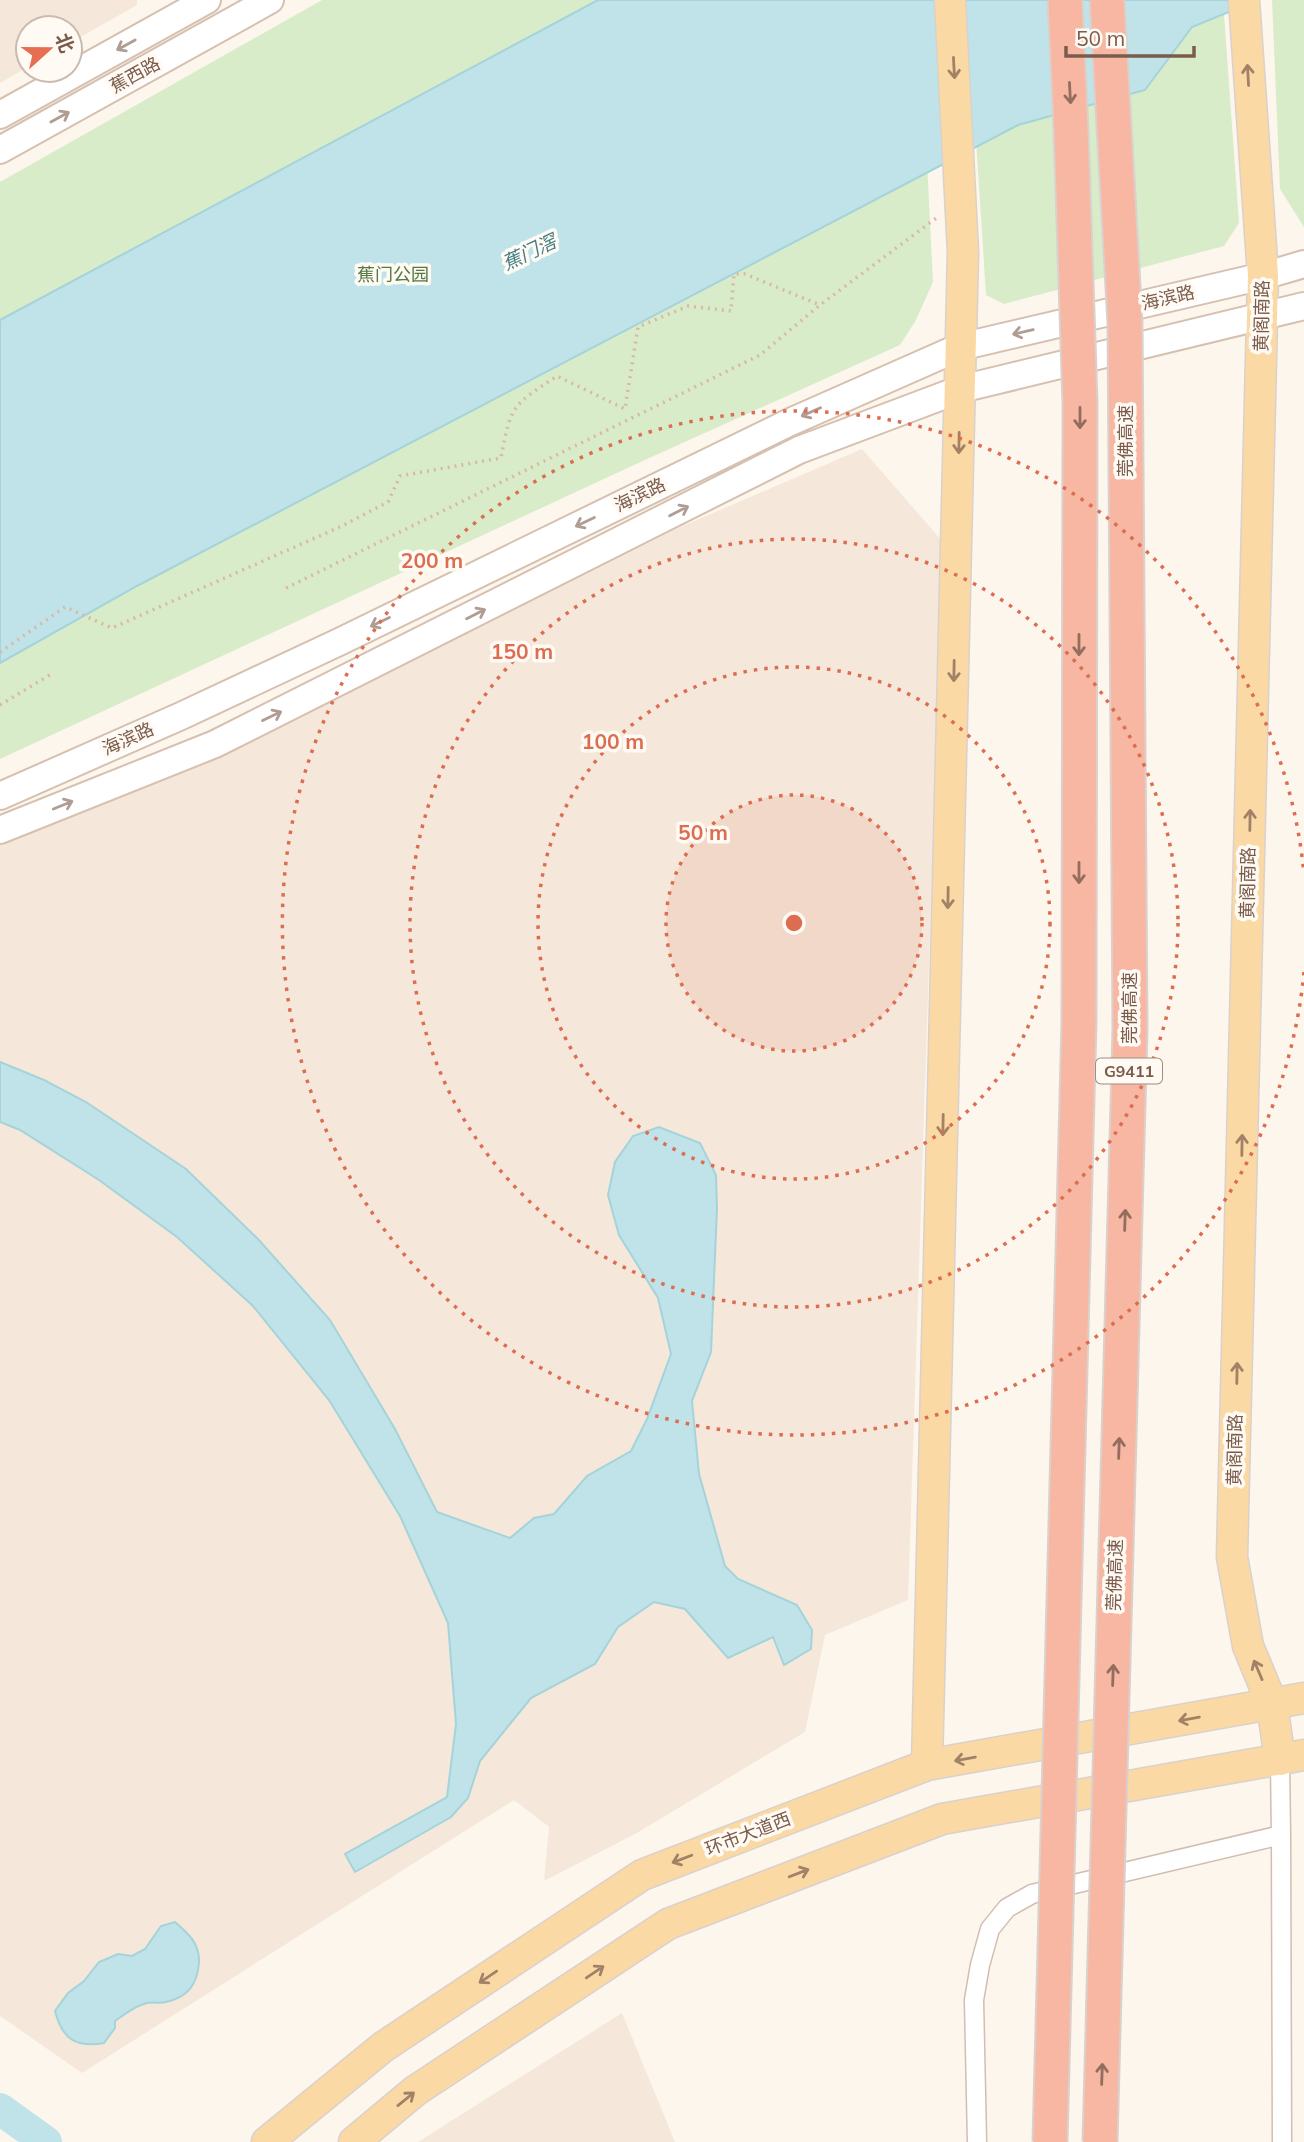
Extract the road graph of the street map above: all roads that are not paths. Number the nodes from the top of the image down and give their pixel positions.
1 (207, 0) edge
2 (270, 0) edge
3 (950, 0) edge
4 (1065, 0) edge
5 (1107, 0) edge
6 (1244, 0) edge
7 (173, 11) edge
8 (0, 115) edge
9 (0, 150) edge
10 (1304, 264) edge
11 (1263, 276) junction
12 (1304, 306) edge
13 (1262, 315) junction
14 (960, 347) junction
15 (961, 389) junction
16 (0, 796) edge
17 (0, 831) edge
18 (1304, 1698) edge
19 (1272, 1704) junction
20 (1292, 1757) edge
21 (927, 1765) junction
22 (1281, 1835) junction
23 (267, 2142) edge
24 (354, 2142) edge
25 (977, 2142) edge
26 (1050, 2142) edge
27 (1100, 2142) edge
28 (1282, 2142) edge

1 - 7 street, 蕉西路
9 -> 2 street, 蕉西路
3 -> 14 main road
4 -> 26 highway, G9411, bridge
27 -> 5 highway, 莞佛高速 / G9411, bridge
11 -> 6 main road, 黄阁南路
7 -> 8 street, 蕉西路
10 - 11 street, 海滨路
11 - 13 main road, 黄阁南路
11 -> 14 street, 海滨路
12 - 13 street
13 - 15 street
19 -> 13 main road, 黄阁南路
14 - 15 main road
14 -> 16 street, 海滨路
17 -> 15 street
15 -> 21 main road
18 - 19 main road, 环市大道西
19 - 20 main road, 黄阁南路
19 -> 21 main road, 环市大道西
20 - 22 street
24 -> 20 main road
21 -> 23 main road, 环市大道西
22 - 25 street
22 - 28 street

